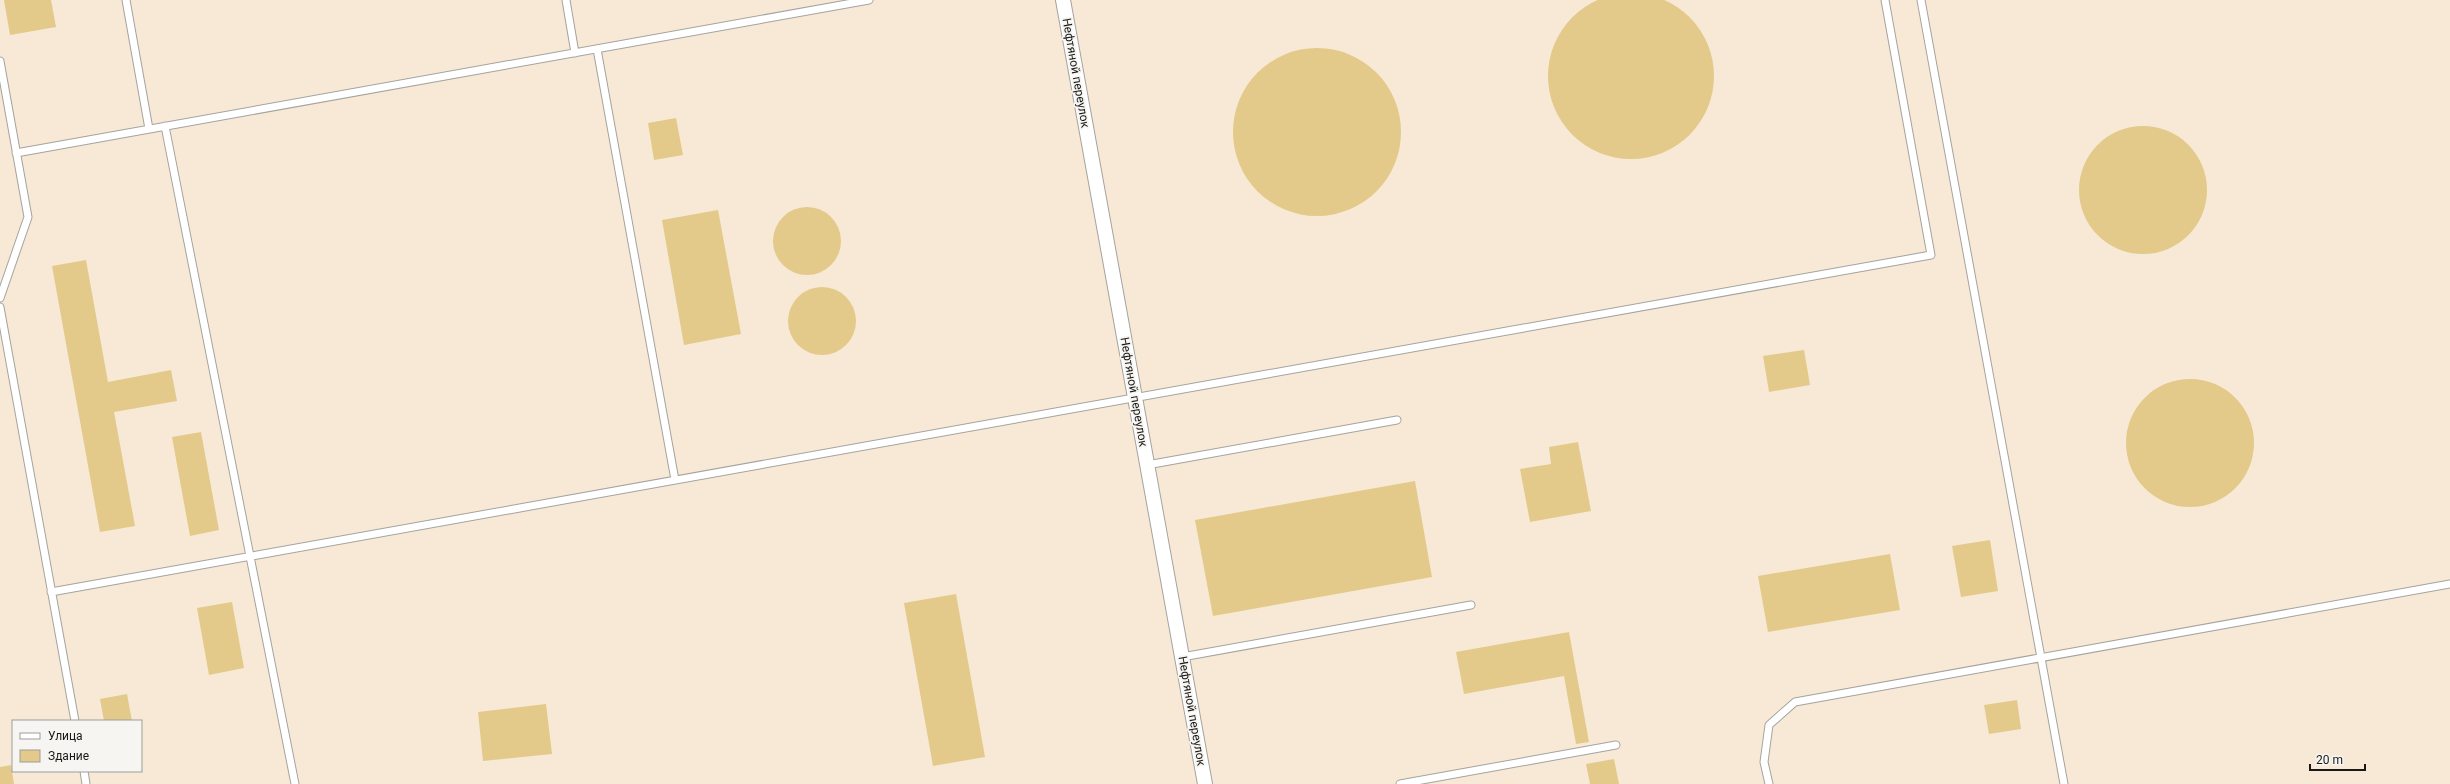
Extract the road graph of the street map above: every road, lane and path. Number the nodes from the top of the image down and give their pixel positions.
1 (126, 0) edge
2 (566, 0) edge
3 (869, 0) edge
4 (1063, 0) edge
5 (1885, 0) edge
6 (1921, 0) edge
7 (597, 49) junction
8 (575, 53) junction
9 (0, 61) edge
10 (165, 126) junction
11 (149, 129) junction
12 (16, 153) junction
13 (0, 298) edge
14 (0, 308) edge
15 (1135, 398) junction
16 (1397, 420) dead end
17 (1147, 465) junction
18 (675, 480) junction
19 (250, 556) junction
20 (2450, 584) edge
21 (51, 592) junction
22 (1471, 605) dead end
23 (1182, 657) junction
24 (2041, 658) junction
25 (75, 720) edge
26 (1616, 745) dead end
27 (84, 772) edge
28 (86, 784) edge
29 (295, 784) edge
30 (1205, 784) edge
31 (1400, 784) edge
32 (1769, 784) edge
33 (2064, 784) edge

1 - 11 lane
2 - 8 lane
3 - 7 lane
4 - 15 street, Нефтяной переулок
5 - 15 lane
6 - 24 lane
7 - 8 lane
7 - 18 lane
8 - 10 lane
9 - 12 lane
10 - 11 lane
10 - 19 lane
11 - 12 lane
12 - 13 lane
14 - 21 lane
15 - 17 street, Нефтяной переулок
15 - 18 lane
16 - 17 lane
17 - 23 street, Нефтяной переулок
18 - 19 lane
19 - 21 lane
19 - 29 lane
20 - 24 lane
21 - 25 lane
22 - 23 lane
23 - 30 street, Нефтяной переулок
24 - 32 lane
24 - 33 lane
26 - 31 lane
27 - 28 lane

